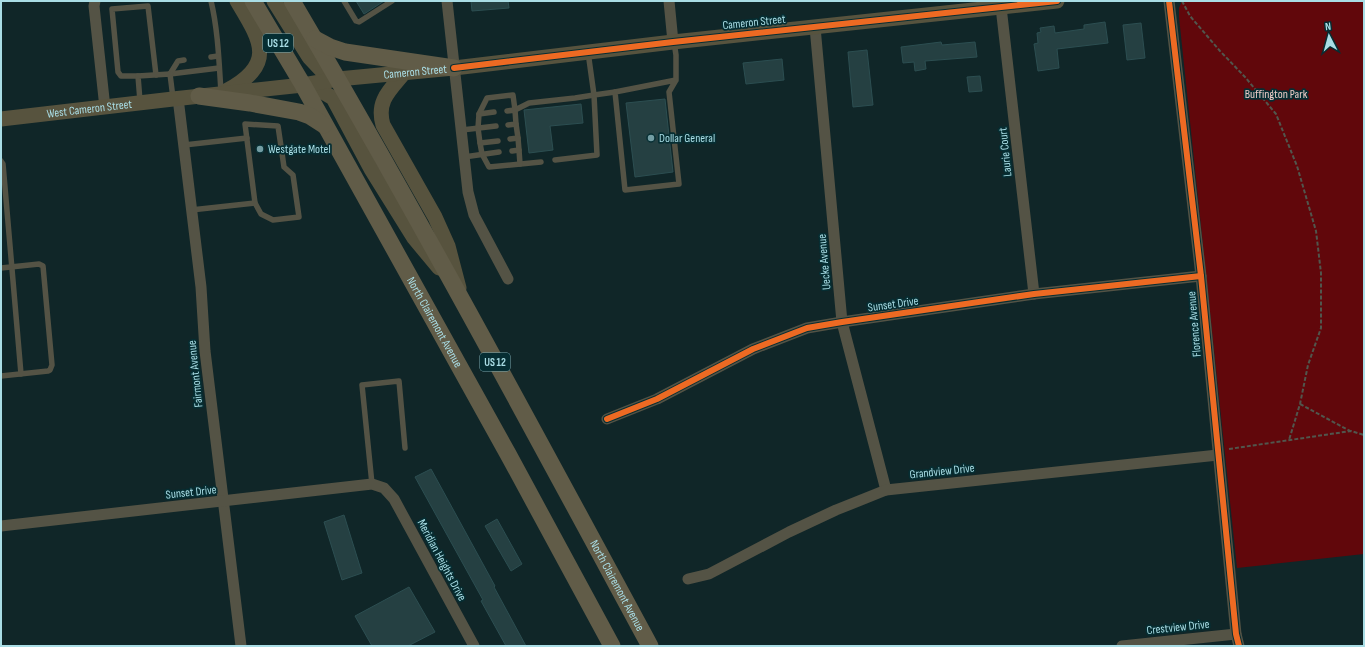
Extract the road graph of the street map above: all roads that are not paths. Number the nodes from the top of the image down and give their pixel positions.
1 (95, 1) edge
2 (211, 1) edge
3 (238, 1) edge
4 (253, 1) edge
5 (274, 1) edge
6 (292, 1) edge
7 (344, 1) edge
8 (392, 1) edge
9 (446, 1) edge
10 (669, 1) edge
11 (1058, 1) edge
12 (1169, 1) edge
13 (385, 3) edge
14 (1001, 7) junction
15 (815, 27) junction
16 (315, 39) junction
17 (674, 42) junction
18 (588, 52) junction
19 (218, 56) junction
20 (210, 57) dead end
21 (184, 60) dead end
22 (220, 68) junction
23 (454, 68) junction
24 (404, 73) junction
25 (170, 74) junction
26 (156, 75) junction
27 (138, 76) junction
28 (338, 79) junction
29 (676, 80) junction
30 (303, 85) junction
31 (615, 92) junction
32 (221, 94) junction
33 (594, 95) junction
34 (199, 96) junction
35 (176, 98) junction
36 (140, 103) junction
37 (105, 108) junction
38 (515, 110) junction
39 (507, 111) dead end
40 (494, 112) dead end
41 (479, 114) junction
42 (1, 119) edge
43 (516, 124) junction
44 (508, 125) dead end
45 (496, 126) dead end
46 (326, 127) junction
47 (478, 128) junction
48 (462, 130) junction
49 (247, 138) junction
50 (518, 138) junction
51 (510, 139) dead end
52 (498, 141) dead end
53 (480, 143) junction
54 (184, 145) junction
55 (518, 150) junction
56 (512, 151) dead end
57 (499, 152) dead end
58 (482, 154) junction
59 (464, 157) junction
60 (554, 160) dead end
61 (1, 161) edge
62 (541, 162) dead end
63 (520, 164) junction
64 (255, 203) junction
65 (192, 210) junction
66 (11, 267) junction
67 (1, 268) edge
68 (1201, 276) junction
69 (508, 279) dead end
70 (451, 283) junction
71 (1034, 294) junction
72 (462, 302) junction
73 (842, 322) junction
74 (21, 374) junction
75 (1, 376) edge
76 (607, 419) dead end
77 (405, 448) dead end
78 (1217, 453) junction
79 (372, 484) junction
80 (384, 488) joint
81 (886, 490) junction
82 (222, 502) junction
83 (1, 526) edge
84 (688, 578) dead end
85 (592, 609) junction
86 (1236, 634) junction
87 (241, 646) edge
88 (474, 646) edge
89 (612, 646) edge
90 (621, 646) edge
91 (650, 646) edge
92 (1122, 646) edge
93 (1239, 646) edge

1 - 37 street
2 - 19 lane
3 - 32 main road
4 - 30 main road, North Clairemont Avenue / US 12
5 - 28 main road
6 - 16 main road, North Clairemont Avenue / US 12
7 - 13 lane
8 - 13 lane
9 - 23 street
10 - 17 street
11 - 14 main road, Cameron Street
12 - 68 street, Florence Avenue
14 - 15 main road, Cameron Street
14 - 71 street, Laurie Court
15 - 17 main road, Cameron Street
15 - 73 street, Uecke Avenue
16 - 23 main road
16 - 28 main road, North Clairemont Avenue / US 12
17 - 18 main road, Cameron Street
17 - 29 lane
18 - 23 main road, Cameron Street
18 - 33 lane
19 - 20 lane
19 - 22 lane
21 - 25 lane
22 - 25 lane
22 - 32 lane
23 - 24 main road, Cameron Street
23 - 48 street
24 - 28 main road, Cameron Street
24 - 72 main road
25 - 26 lane
25 - 35 lane
26 - 27 lane
26 - 27 lane
27 - 36 lane
28 - 30 main road, Cameron Street
28 - 70 main road, North Clairemont Avenue / US 12
29 - 31 lane
29 - 31 lane
30 - 32 main road, Cameron Street
30 - 46 main road, North Clairemont Avenue / US 12
30 - 70 main road
31 - 33 lane
32 - 34 main road, Cameron Street
33 - 38 lane
33 - 60 lane
34 - 35 main road, Cameron Street
34 - 46 main road
35 - 36 main road, West Cameron Street
35 - 54 street, Fairmont Avenue
36 - 37 main road, West Cameron Street
37 - 42 main road, West Cameron Street
38 - 39 lane
38 - 41 lane
38 - 43 lane
40 - 41 lane
41 - 47 lane
43 - 44 lane
43 - 50 lane
45 - 47 lane
46 - 85 main road, North Clairemont Avenue / US 12
47 - 48 lane
47 - 53 lane
48 - 59 street
49 - 54 lane
49 - 64 lane
49 - 64 lane
50 - 51 lane
50 - 55 lane
52 - 53 lane
53 - 58 lane
54 - 65 street, Fairmont Avenue
55 - 56 lane
55 - 63 lane
57 - 58 lane
58 - 59 lane
58 - 63 lane
59 - 69 street
61 - 66 lane
62 - 63 lane
64 - 65 lane
65 - 82 street, Fairmont Avenue
66 - 67 lane
66 - 74 lane
66 - 74 lane
68 - 71 street, Sunset Drive
68 - 78 street, Florence Avenue
70 - 72 main road, North Clairemont Avenue / US 12
71 - 73 street, Sunset Drive
72 - 91 main road, North Clairemont Avenue / US 12
73 - 76 street, Sunset Drive
73 - 81 street, Uecke Avenue
74 - 75 lane
77 - 79 lane
78 - 81 street, Grandview Drive
78 - 86 street, Florence Avenue
79 - 80 street, Sunset Drive
79 - 82 street, Sunset Drive
80 - 88 street, Meridian Heights Drive
81 - 84 street, Grandview Drive
82 - 83 street, Sunset Drive
82 - 87 street, Fairmont Avenue
85 - 89 main road, North Clairemont Avenue / US 12
85 - 90 main road
86 - 92 street, Crestview Drive
86 - 93 street, Florence Avenue

